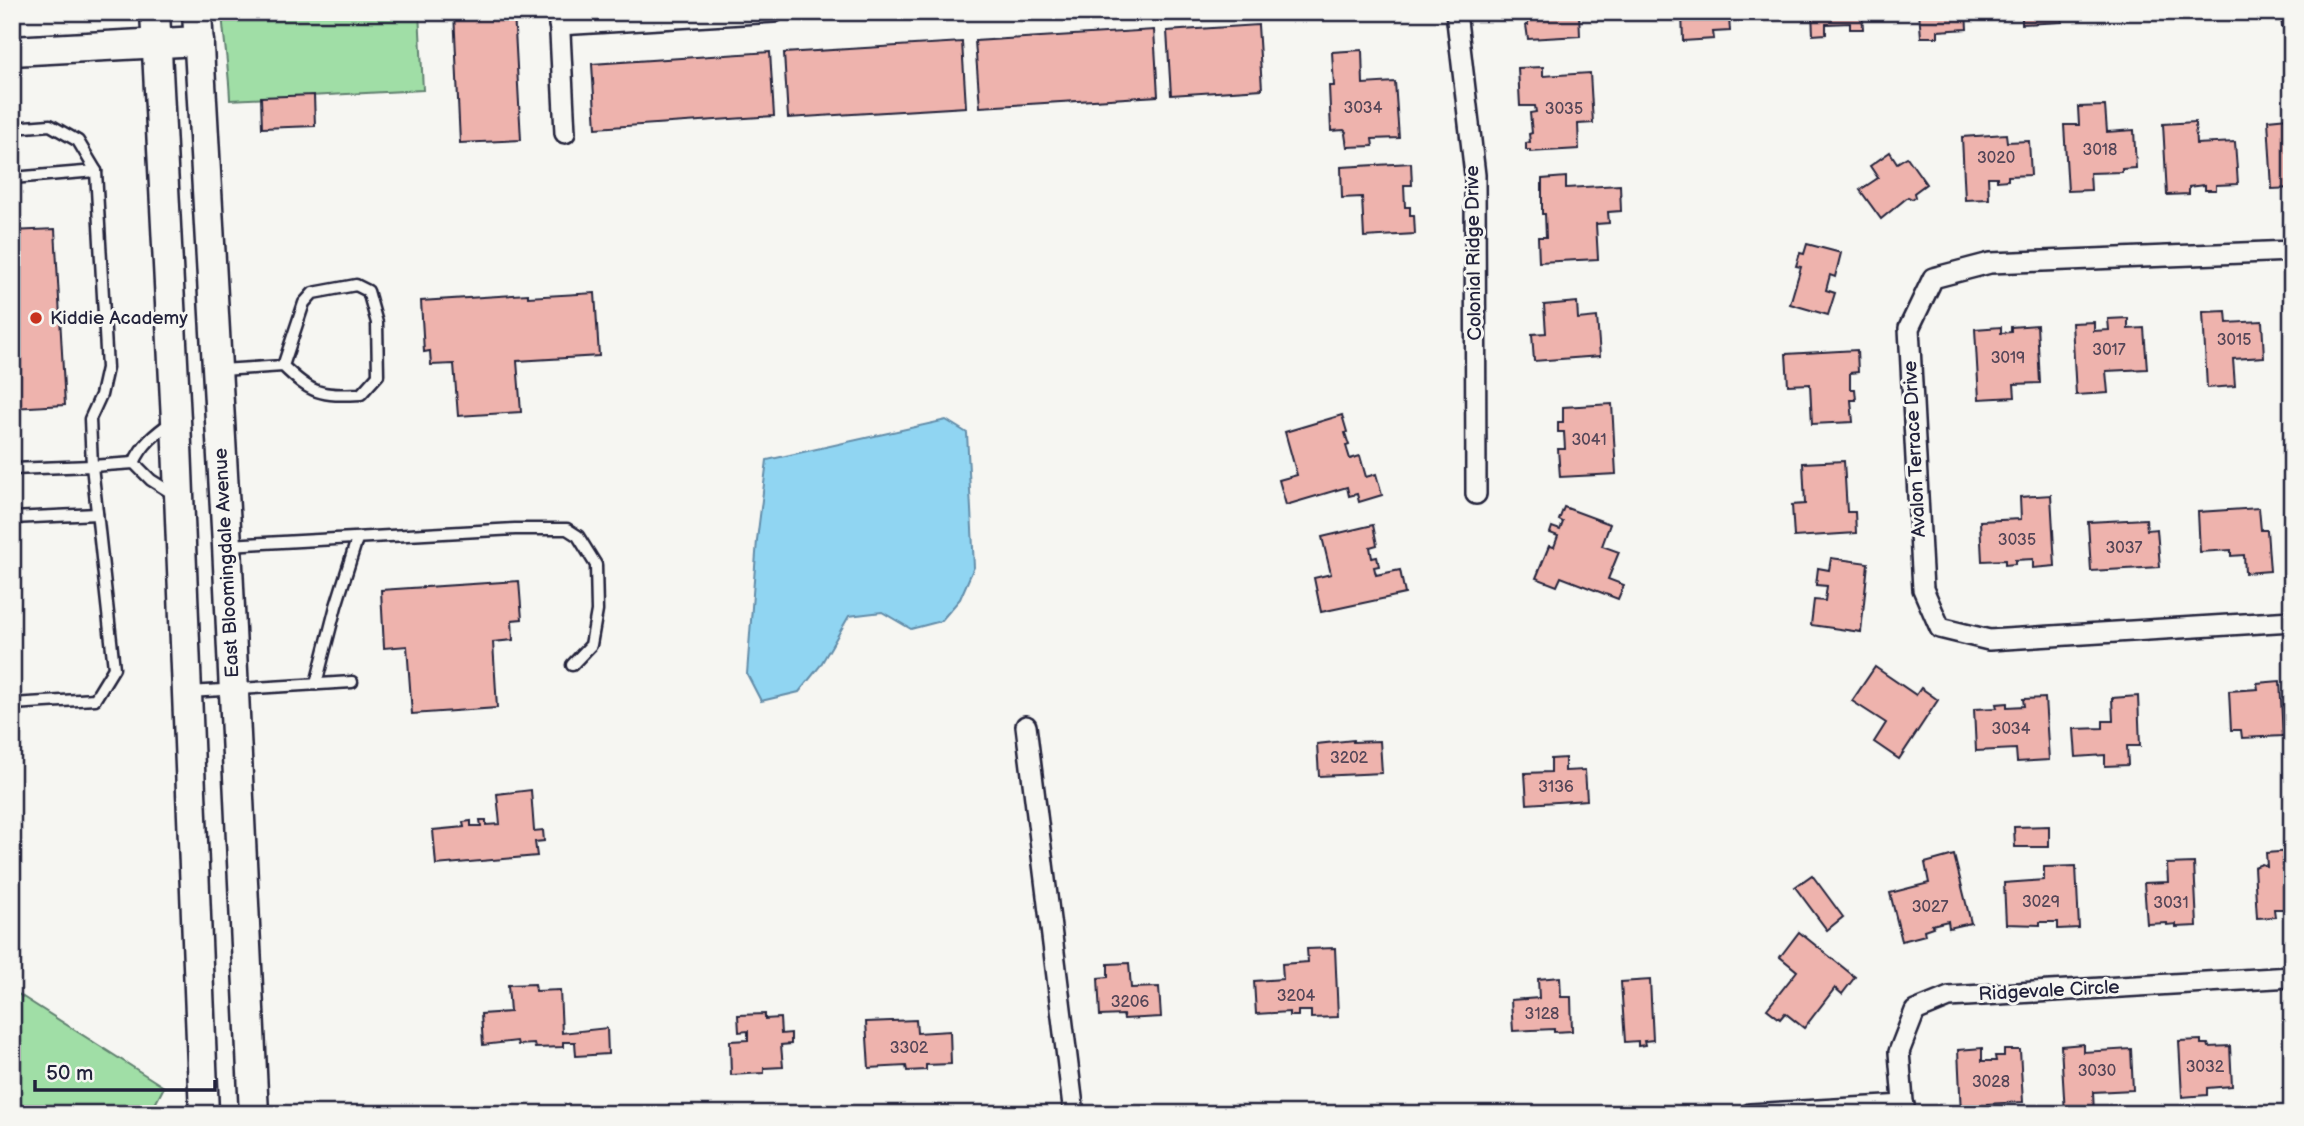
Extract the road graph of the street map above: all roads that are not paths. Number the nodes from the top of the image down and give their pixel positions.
1 (155, 12) edge
2 (197, 12) edge
3 (774, 12) edge
4 (1455, 12) edge
5 (559, 18) edge
6 (199, 41) junction
7 (157, 43) junction
8 (12, 51) edge
9 (12, 128) edge
10 (565, 133) dead end
11 (96, 172) junction
12 (12, 178) edge
13 (2292, 251) edge
14 (283, 366) junction
15 (217, 370) junction
16 (176, 420) junction
17 (134, 463) junction
18 (92, 466) junction
19 (12, 469) edge
20 (1476, 494) dead end
21 (177, 496) junction
22 (97, 514) junction
23 (12, 517) edge
24 (357, 539) junction
25 (228, 545) junction
26 (2292, 621) edge
27 (572, 665) dead end
28 (352, 682) dead end
29 (316, 684) junction
30 (234, 689) junction
31 (186, 692) junction
32 (12, 704) edge
33 (1026, 726) dead end
34 (2292, 977) edge
35 (1904, 1109) edge
36 (204, 1114) edge
37 (254, 1114) edge
38 (1074, 1114) edge
39 (1750, 1114) edge

1 - 7 main road
2 - 6 main road, East Bloomingdale Avenue
3 - 5 street
4 - 20 street, Colonial Ridge Drive
5 - 10 street
6 - 7 main road
6 - 15 main road, East Bloomingdale Avenue
7 - 8 main road
7 - 16 main road
9 - 11 lane
11 - 12 lane
11 - 18 lane
13 - 26 street, Avalon Terrace Drive
14 - 14 lane
14 - 15 lane
15 - 25 main road, East Bloomingdale Avenue
16 - 17 lane
16 - 21 main road
17 - 18 lane
17 - 21 lane
18 - 19 lane
18 - 22 lane
21 - 31 main road
22 - 23 lane
22 - 32 lane
24 - 25 lane
24 - 27 lane
24 - 29 lane
25 - 30 main road, East Bloomingdale Avenue
28 - 29 lane
29 - 30 lane
30 - 31 lane
30 - 37 main road, East Bloomingdale Avenue
31 - 36 main road
33 - 38 street
34 - 35 street, Ridgevale Circle
35 - 39 street

